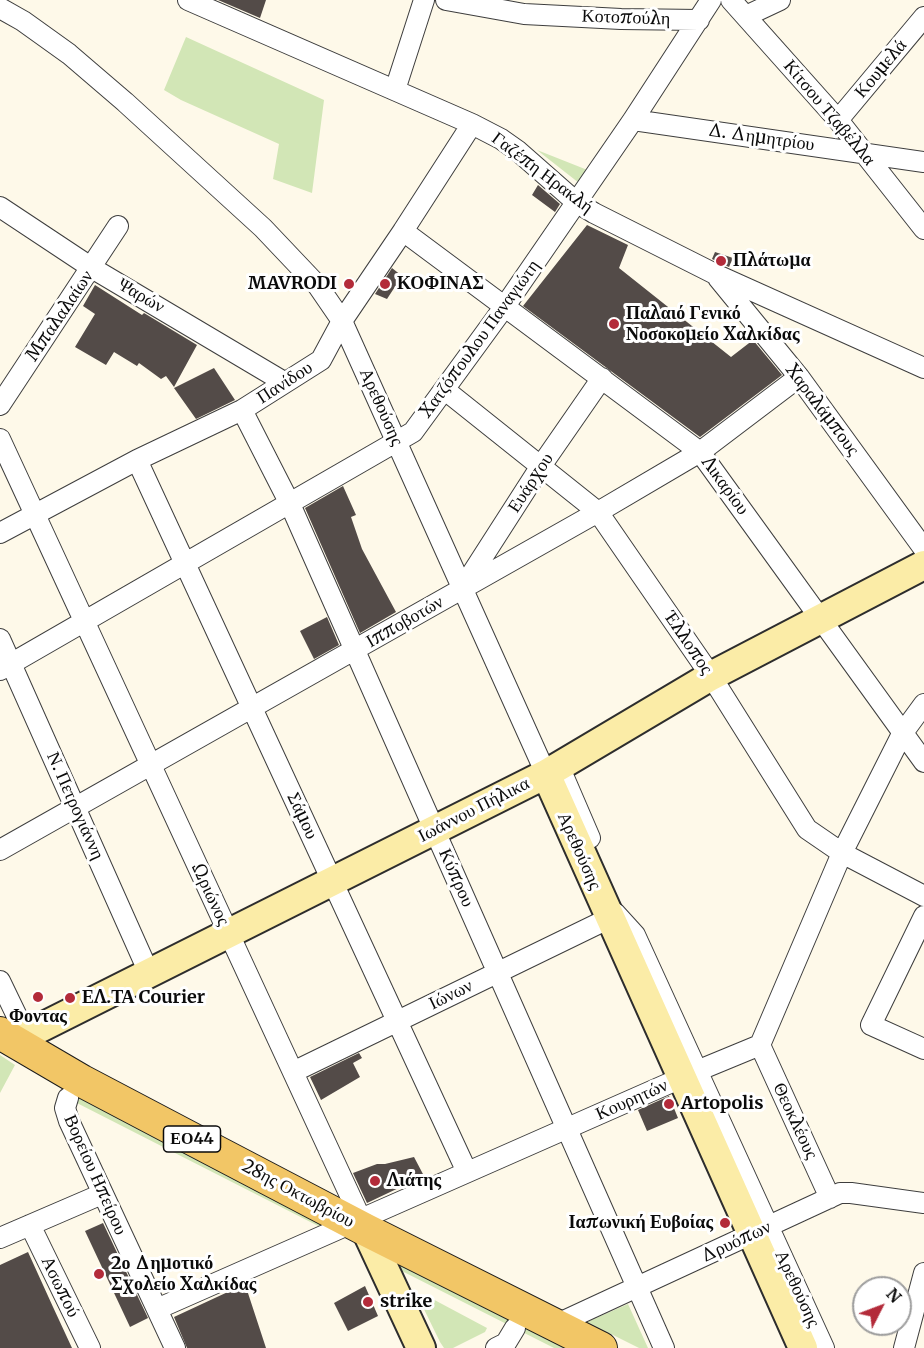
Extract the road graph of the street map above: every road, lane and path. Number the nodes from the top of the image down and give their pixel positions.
1 (188, 0) edge
2 (424, 0) edge
3 (446, 0) edge
4 (711, 0) edge
5 (731, 0) edge
6 (780, 0) edge
7 (214, 6) edge
8 (0, 8) edge
9 (746, 16) junction
10 (924, 17) edge
11 (699, 20) junction
12 (395, 90) junction
13 (633, 120) junction
14 (837, 120) junction
15 (472, 124) junction
16 (862, 153) junction
17 (924, 162) edge
18 (576, 202) junction
19 (0, 207) edge
20 (118, 226) dead end
21 (924, 229) edge
22 (403, 231) junction
23 (92, 268) junction
24 (715, 274) junction
25 (505, 306) junction
26 (342, 321) junction
27 (924, 368) edge
28 (799, 377) junction
29 (602, 378) junction
30 (284, 382) junction
31 (445, 390) junction
32 (0, 405) edge
33 (242, 410) junction
34 (0, 439) edge
35 (397, 442) junction
36 (700, 452) junction
37 (137, 460) junction
38 (541, 466) junction
39 (290, 504) junction
40 (598, 512) junction
41 (35, 516) junction
42 (0, 533) edge
43 (924, 549) edge
44 (185, 564) junction
45 (924, 565) edge
46 (462, 589) junction
47 (821, 619) junction
48 (84, 622) junction
49 (0, 639) edge
50 (355, 650) junction
51 (6, 667) edge
52 (711, 676) junction
53 (924, 704) edge
54 (253, 708) junction
55 (902, 734) junction
56 (924, 762) edge
57 (151, 765) junction
58 (552, 770) junction
59 (76, 808) junction
60 (435, 830) junction
61 (0, 850) edge
62 (842, 853) junction
63 (332, 881) junction
64 (924, 896) edge
65 (924, 916) edge
66 (613, 917) junction
67 (228, 933) junction
68 (149, 973) junction
69 (498, 973) junction
70 (0, 981) edge
71 (397, 1022) junction
72 (11, 1042) edge
73 (760, 1045) junction
74 (924, 1049) edge
75 (293, 1072) junction
76 (689, 1075) junction
77 (68, 1098) junction
78 (567, 1128) junction
79 (467, 1172) junction
80 (102, 1194) junction
81 (830, 1198) junction
82 (924, 1203) edge
83 (30, 1225) junction
84 (352, 1226) junction
85 (760, 1232) junction
86 (0, 1238) edge
87 (380, 1260) junction
88 (924, 1273) edge
89 (637, 1288) junction
90 (157, 1309) junction
91 (554, 1336) edge
92 (506, 1338) edge
93 (90, 1348) edge
94 (176, 1348) edge
95 (421, 1348) edge
96 (601, 1348) edge
97 (664, 1348) edge
98 (802, 1348) edge
99 (824, 1348) edge
100 (904, 1348) edge

1 - 7 street, Γαζέπη Ηρακλή
2 - 12 street
3 - 11 street, Κοτοπούλη
4 - 11 street, Χατζόπουλου Παναγιώτη
5 - 9 street, Κίτσου Τζαβέλλα
6 - 9 street
7 - 12 street, Γαζέπη Ηρακλή
8 - 26 street, Αρεθούσης
9 - 14 street, Κίτσου Τζαβέλλα
10 - 14 street, Κουμελά
11 - 13 street, Χατζόπουλου Παναγιώτη
12 - 15 street, Γαζέπη Ηρακλή
13 - 16 street, Δ. Δημητρίου
13 - 18 street, Χατζόπουλου Παναγιώτη
14 - 16 street, Κίτσου Τζαβέλλα
15 - 18 street, Γαζέπη Ηρακλή
15 - 22 street, Πανίδου
16 - 17 street, Δ. Δημητρίου
16 - 21 street, Κίτσου Τζαβέλλα
18 - 24 street, Γαζέπη Ηρακλή
18 - 25 street, Χατζόπουλου Παναγιώτη
19 - 23 street, Ψαρών
20 - 23 street, Μπαλαλαίων
22 - 25 street, Λικαρίου
22 - 26 street, Πανίδου
23 - 30 street, Ψαρών
23 - 32 street, Μπαλαλαίων
24 - 27 street, Γαζέπη Ηρακλή
24 - 28 street, Χαραλάμπους
25 - 29 street, Λικαρίου
25 - 31 street, Χατζόπουλου Παναγιώτη
26 - 30 street, Πανίδου
26 - 35 street, Αρεθούσης
28 - 36 street, Ιπποβοτών
28 - 43 street, Χαραλάμπους
29 - 36 street, Λικαρίου
29 - 38 street, Ευάρχου
30 - 33 street, Πανίδου
31 - 35 street, Χατζόπουλου Παναγιώτη
31 - 38 street, Έλλοπος
33 - 37 street, Πανίδου
33 - 39 street, Κύπρου
34 - 41 street, Ωριώνος
35 - 39 street, Χατζόπουλου Παναγιώτη
35 - 46 street, Αρεθούσης
36 - 40 street, Ιπποβοτών
36 - 47 street, Λικαρίου
37 - 41 street, Πανίδου
37 - 44 street, Σάμου
38 - 40 street, Έλλοπος
38 - 46 street, Ευάρχου
39 - 44 street, Χατζόπουλου Παναγιώτη
39 - 50 street, Κύπρου
40 - 46 street, Ιπποβοτών
40 - 52 street, Έλλοπος
41 - 42 street, Πανίδου
41 - 48 street, Ωριώνος
44 - 48 street, Χατζόπουλου Παναγιώτη
44 - 54 street, Σάμου
45 - 47 street, Ιωάννου Πήλικα
46 - 50 street, Ιπποβοτών
46 - 58 street, Αρεθούσης
47 - 52 street, Ιωάννου Πήλικα
47 - 55 street, Λικαρίου
48 - 51 street, Χατζόπουλου Παναγιώτη
48 - 57 street, Ωριώνος
49 - 51 street, Ν. Πετρογιάννη
50 - 54 street, Ιπποβοτών
50 - 60 street, Κύπρου
51 - 59 street, Ν. Πετρογιάννη
52 - 58 street, Ιωάννου Πήλικα
52 - 62 street, Έλλοπος
53 - 55 street
54 - 57 street, Ιπποβοτών
54 - 63 street, Σάμου
55 - 56 street, Λικαρίου
55 - 62 street
57 - 59 street, Ιπποβοτών
57 - 67 street, Ωριώνος
58 - 60 street, Ιωάννου Πήλικα
58 - 66 street, Αρεθούσης
59 - 61 street, Ιπποβοτών
59 - 68 street, Ν. Πετρογιάννη
60 - 63 street, Ιωάννου Πήλικα
60 - 69 street, Κύπρου
62 - 64 street, Έλλοπος
62 - 73 street
63 - 67 street, Ιωάννου Πήλικα
63 - 71 street, Σάμου
65 - 74 street
66 - 69 street, Ιώνων
66 - 76 street, Αρεθούσης
67 - 68 street, Ιωάννου Πήλικα
67 - 75 street, Ωριώνος
68 - 72 street, Ιωάννου Πήλικα
69 - 71 street, Ιώνων
69 - 78 street, Κύπρου
70 - 72 street
71 - 75 street, Ιώνων
71 - 79 street, Σάμου
72 - 77 main road, 28ης Οκτωβρίου / ΕΟ44
72 - 84 main road, 28ης Οκτωβρίου / ΕΟ44
73 - 76 street, Κουρητών
73 - 81 street, Θεοκλέους
75 - 84 street, Ωριώνος
76 - 78 street, Κουρητών
76 - 85 street, Αρεθούσης
77 - 80 street, Βορείου Ηπείρου
77 - 84 main road, 28ης Οκτωβρίου / ΕΟ44
78 - 79 street, Κουρητών
78 - 89 street, Κύπρου
79 - 84 street, Κουρητών
80 - 83 street
80 - 90 street, Βορείου Ηπείρου
81 - 82 street, Δρυόπων
81 - 85 street, Δρυόπων
83 - 86 street
83 - 93 street, Ασωπού
84 - 87 main road, 28ης Οκτωβρίου / ΕΟ44
84 - 90 street, Κουρητών
84 - 91 main road, 28ης Οκτωβρίου / ΕΟ44
85 - 89 street, Δρυόπων
85 - 98 street, Αρεθούσης
85 - 99 street, Αρεθούσης
87 - 92 main road, 28ης Οκτωβρίου / ΕΟ44
87 - 95 street
88 - 100 street
89 - 91 street, Δρυόπων
89 - 97 street, Κύπρου
90 - 94 street, Βορείου Ηπείρου
91 - 92 main road, 28ης Οκτωβρίου / ΕΟ44
91 - 96 main road, 28ης Οκτωβρίου / ΕΟ44

